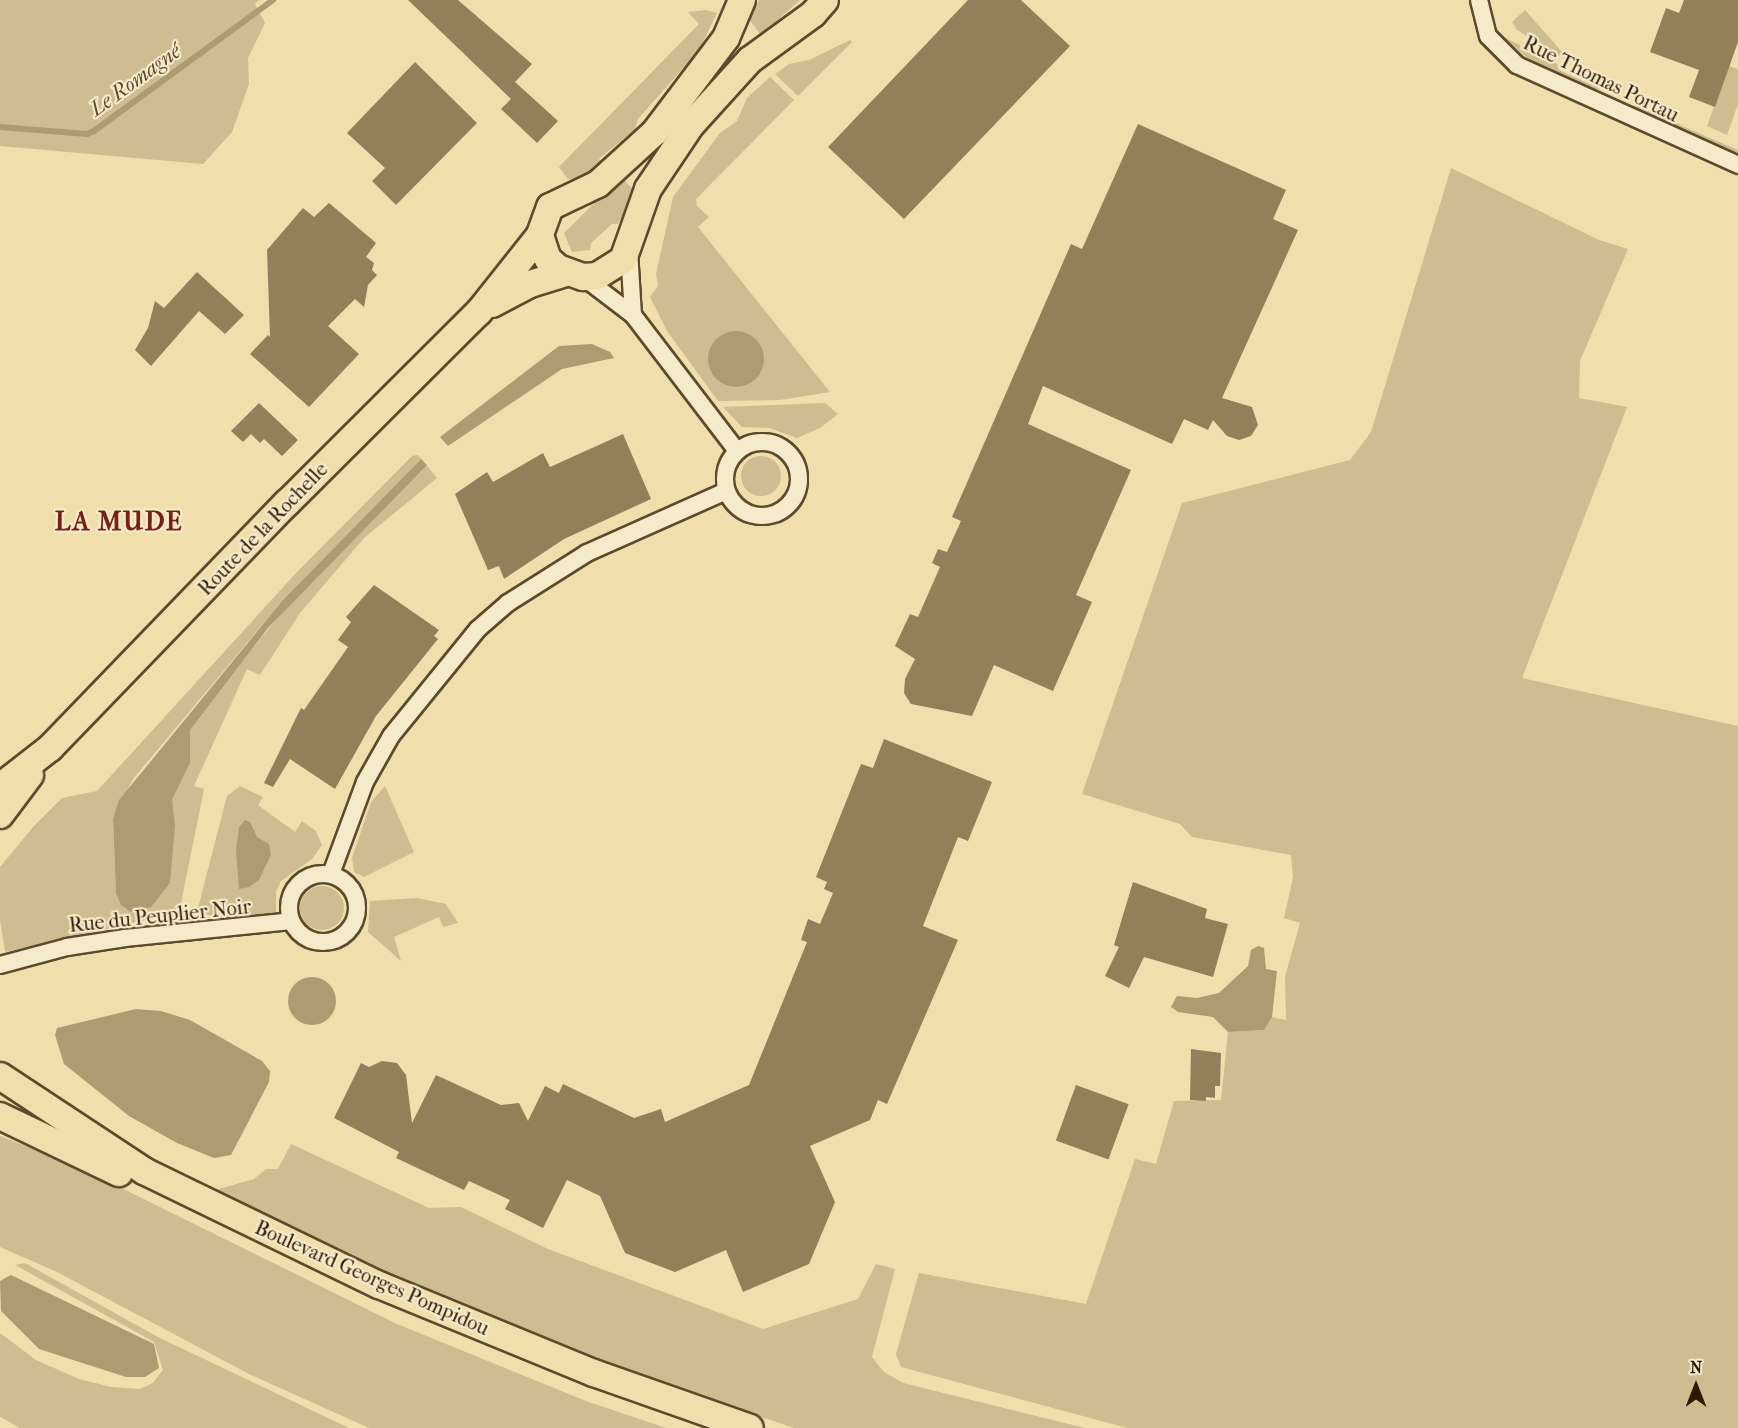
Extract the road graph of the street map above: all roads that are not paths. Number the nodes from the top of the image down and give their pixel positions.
1 (742, 0) edge
2 (825, 0) edge
3 (1479, 0) edge
4 (1738, 165) edge
5 (540, 235) junction
6 (629, 249) junction
7 (575, 275) junction
8 (479, 312) junction
9 (633, 315) junction
10 (737, 451) junction
11 (726, 491) junction
12 (50, 748) junction
13 (0, 787) edge
14 (0, 815) edge
15 (331, 874) junction
16 (291, 921) junction
17 (0, 965) edge
18 (7, 1082) edge
19 (0, 1116) edge
20 (708, 1428) edge
21 (750, 1428) edge

1 - 5 main road, Route de la Rochelle
2 - 6 main road, Route de la Rochelle
3 - 4 street, Rue Thomas Portau
5 - 7 main road
5 - 8 main road, Route de la Rochelle
6 - 7 main road, Route de la Rochelle
6 - 9 street
7 - 8 main road, Route de la Rochelle
7 - 9 street
8 - 12 main road, Route de la Rochelle
9 - 10 street
10 - 11 street
10 - 11 street
11 - 15 street
12 - 13 main road, Route de la Rochelle
12 - 14 main road, Route de la Rochelle
15 - 16 street
15 - 16 street
16 - 17 street, Rue du Peuplier Noir
18 - 21 main road, Boulevard Georges Pompidou
19 - 20 main road, Boulevard Georges Pompidou

